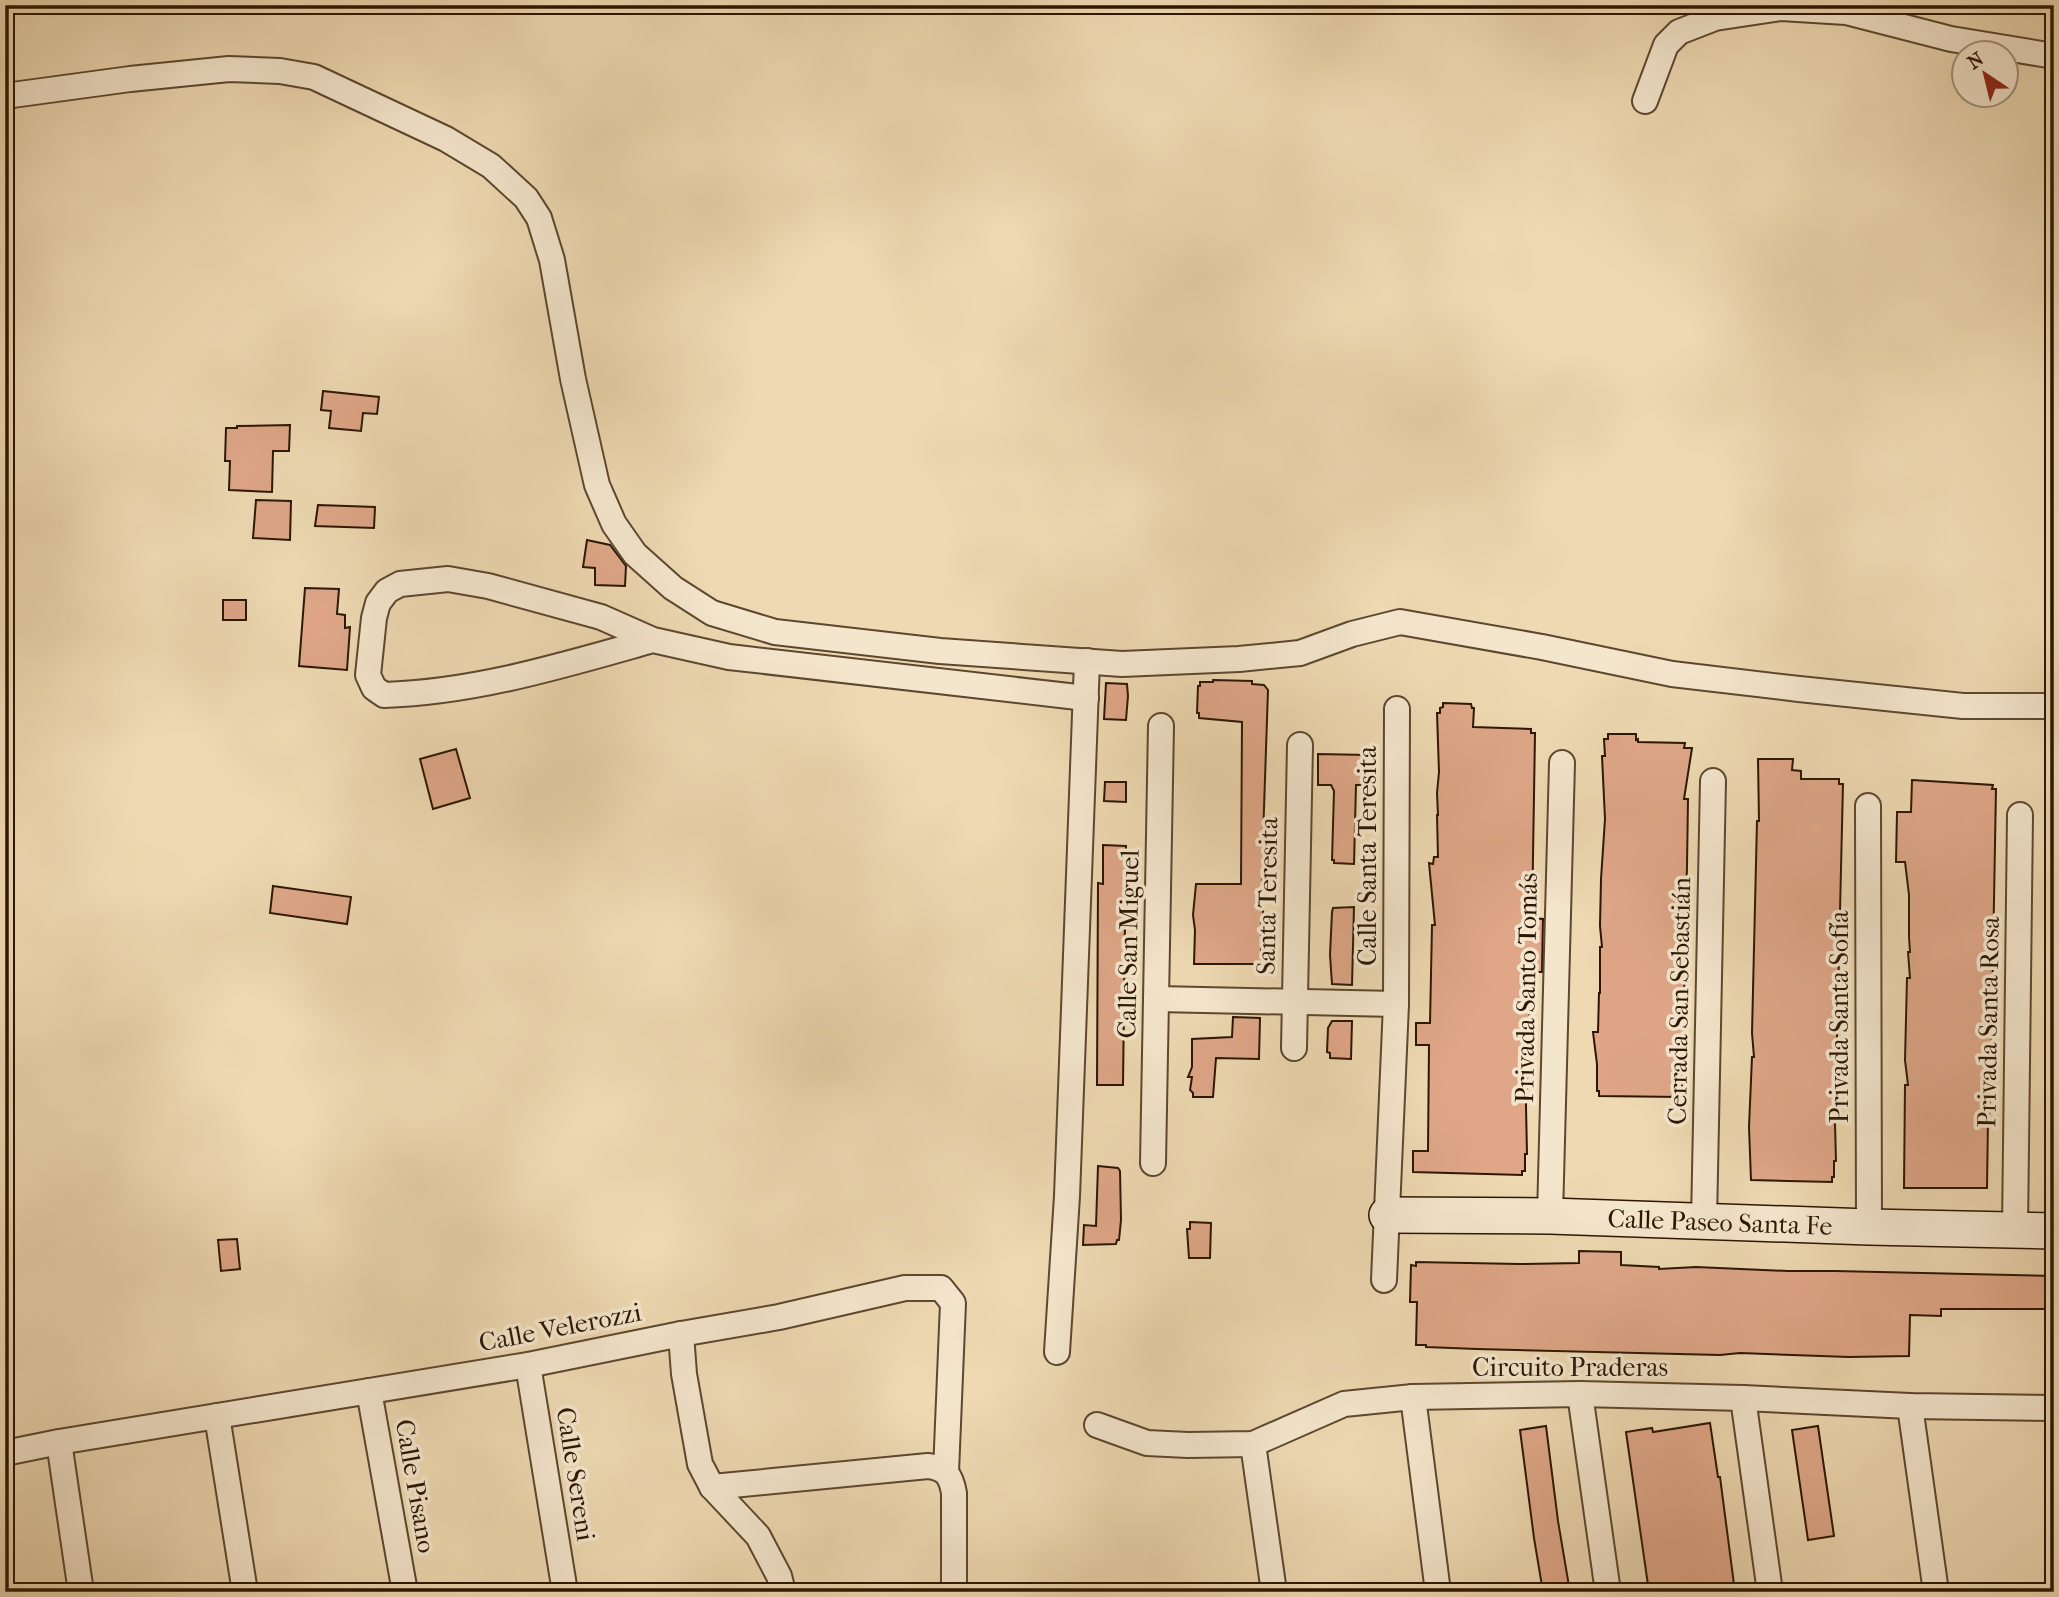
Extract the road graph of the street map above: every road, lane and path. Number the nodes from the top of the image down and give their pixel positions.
1 (2054, 56) edge
2 (5, 96) edge
3 (1645, 101) dead end
4 (653, 640) junction
5 (1087, 662) junction
6 (1086, 698) junction
7 (2054, 706) edge
8 (1398, 709) dead end
9 (1161, 726) dead end
10 (1300, 745) dead end
11 (1562, 762) dead end
12 (1713, 781) dead end
13 (1868, 806) dead end
14 (2020, 815) dead end
15 (1157, 999) junction
16 (1294, 1002) junction
17 (1395, 1004) junction
18 (1294, 1048) dead end
19 (1153, 1163) dead end
20 (1387, 1215) junction
21 (1550, 1216) junction
22 (1704, 1221) junction
23 (1869, 1227) junction
24 (2015, 1229) junction
25 (2054, 1231) edge
26 (1384, 1280) dead end
27 (681, 1334) junction
28 (1057, 1352) dead end
29 (528, 1365) junction
30 (369, 1391) junction
31 (1580, 1394) junction
32 (1413, 1397) junction
33 (1743, 1398) junction
34 (1910, 1406) junction
35 (2054, 1408) edge
36 (217, 1416) junction
37 (1097, 1425) dead end
38 (59, 1442) junction
39 (1253, 1444) junction
40 (5, 1453) edge
41 (946, 1472) junction
42 (712, 1487) junction
43 (81, 1592) edge
44 (245, 1592) edge
45 (405, 1592) edge
46 (565, 1592) edge
47 (783, 1592) edge
48 (954, 1592) edge
49 (1274, 1592) edge
50 (1438, 1592) edge
51 (1608, 1592) edge
52 (1770, 1592) edge
53 (1936, 1592) edge

1 - 3 street
2 - 5 street
4 - 4 street
4 - 6 street
5 - 6 street
5 - 7 street
6 - 28 street
8 - 17 street, Calle Santa Teresita
9 - 15 street, Calle San Miguel
10 - 16 street, Santa Teresita
11 - 21 street, Privada Santo Tomás
12 - 22 street, Cerrada San Sebastián
13 - 23 street, Privada Santa Sofía
14 - 24 street, Privada Santa Rosa
15 - 16 street, Calle Santa Teresita
15 - 19 street, Calle San Miguel
16 - 17 street, Calle Santa Teresita
16 - 18 street, Santa Teresita
17 - 20 street, Calle Santa Teresita
20 - 21 street, Calle Paseo Santa Fe
20 - 26 street, Calle Santa Teresita
21 - 22 street, Calle Paseo Santa Fe
22 - 23 street, Calle Paseo Santa Fe
23 - 24 street, Calle Paseo Santa Fe
24 - 25 street, Calle Paseo Santa Fe
27 - 29 street, Calle Velerozzi
27 - 41 street, Calle Velerozzi
27 - 42 street
29 - 30 street, Calle Velerozzi
29 - 46 street, Calle Sereni
30 - 36 street, Calle Velerozzi
30 - 45 street, Calle Pisano
31 - 32 street, Circuito Praderas
31 - 33 street, Circuito Praderas
31 - 51 street
32 - 39 street, Circuito Praderas
32 - 50 street
33 - 34 street, Circuito Praderas
33 - 52 street
34 - 35 street, Circuito Praderas
34 - 53 street
36 - 38 street, Calle Velerozzi
36 - 44 street
37 - 39 street, Circuito Praderas
38 - 40 street, Calle Velerozzi
38 - 43 street
39 - 49 street
41 - 42 street
41 - 48 street
42 - 47 street

